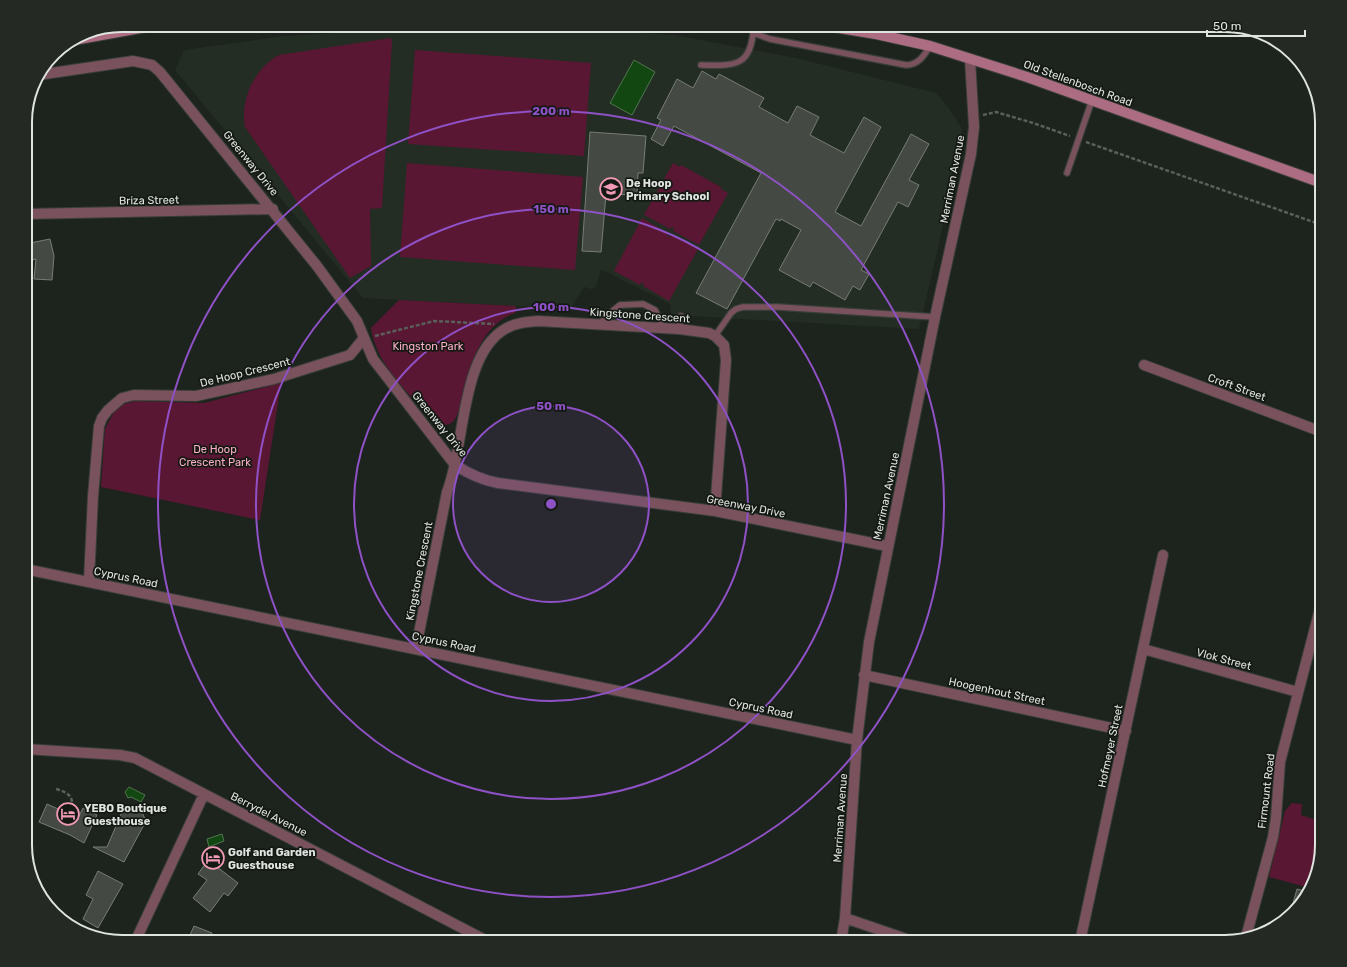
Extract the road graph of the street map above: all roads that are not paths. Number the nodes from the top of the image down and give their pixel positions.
1 (864, 32) edge
2 (114, 33) edge
3 (753, 33) joint
4 (96, 36) edge
5 (930, 46) junction
6 (970, 59) junction
7 (701, 66) dead end
8 (46, 74) edge
9 (1092, 100) junction
10 (1067, 174) dead end
11 (1315, 180) edge
12 (273, 210) junction
13 (32, 214) edge
14 (681, 316) dead end
15 (935, 317) junction
16 (600, 324) junction
17 (664, 328) junction
18 (679, 329) junction
19 (715, 336) junction
20 (364, 338) junction
21 (1144, 365) dead end
22 (1315, 429) edge
23 (455, 465) junction
24 (715, 511) junction
25 (887, 546) junction
26 (1163, 555) dead end
27 (32, 570) edge
28 (89, 581) junction
29 (1315, 628) edge
30 (416, 648) junction
31 (1143, 649) junction
32 (864, 675) junction
33 (1298, 692) junction
34 (1126, 731) junction
35 (857, 740) junction
36 (32, 749) edge
37 (204, 794) junction
38 (845, 918) junction
39 (1247, 932) edge
40 (138, 935) edge
41 (476, 935) edge
42 (842, 935) edge
43 (895, 935) edge
44 (1082, 935) edge

1 - 5 street, Old Stellenbosch Road
2 - 4 street
3 - 5 lane
3 - 7 lane
5 - 6 street, Old Stellenbosch Road
6 - 9 street, Old Stellenbosch Road
6 - 15 street, Merriman Avenue
8 - 12 street, Greenway Drive
9 - 10 lane
9 - 11 street, Old Stellenbosch Road
12 - 13 street, Briza Street
12 - 20 street, Greenway Drive
14 - 18 lane
15 - 19 lane
15 - 25 street, Merriman Avenue
16 - 17 street, Kingstone Crescent
16 - 17 lane
16 - 23 street, Kingstone Crescent
17 - 18 street, Kingstone Crescent
18 - 19 street, Kingstone Crescent
19 - 24 street
20 - 23 street, Greenway Drive
20 - 28 street, De Hoop Crescent
21 - 22 street, Croft Street
23 - 24 street, Greenway Drive
23 - 30 street, Kingstone Crescent
24 - 25 street, Greenway Drive
25 - 32 street, Merriman Avenue
26 - 31 street, Hofmeyer Street
27 - 28 street, Cyprus Road
28 - 30 street, Cyprus Road
29 - 33 street, Firmount Road
30 - 35 street, Cyprus Road
31 - 33 street, Vlok Street
31 - 34 street, Hofmeyer Street
32 - 34 street, Hoogenhout Street
32 - 35 street, Merriman Avenue
33 - 39 street, Firmount Road
34 - 44 street, Hofmeyer Street
35 - 38 street, Merriman Avenue
36 - 37 street, Berrydel Avenue
37 - 40 street
37 - 41 street, Berrydel Avenue
38 - 42 street, Merriman Avenue
38 - 43 street

